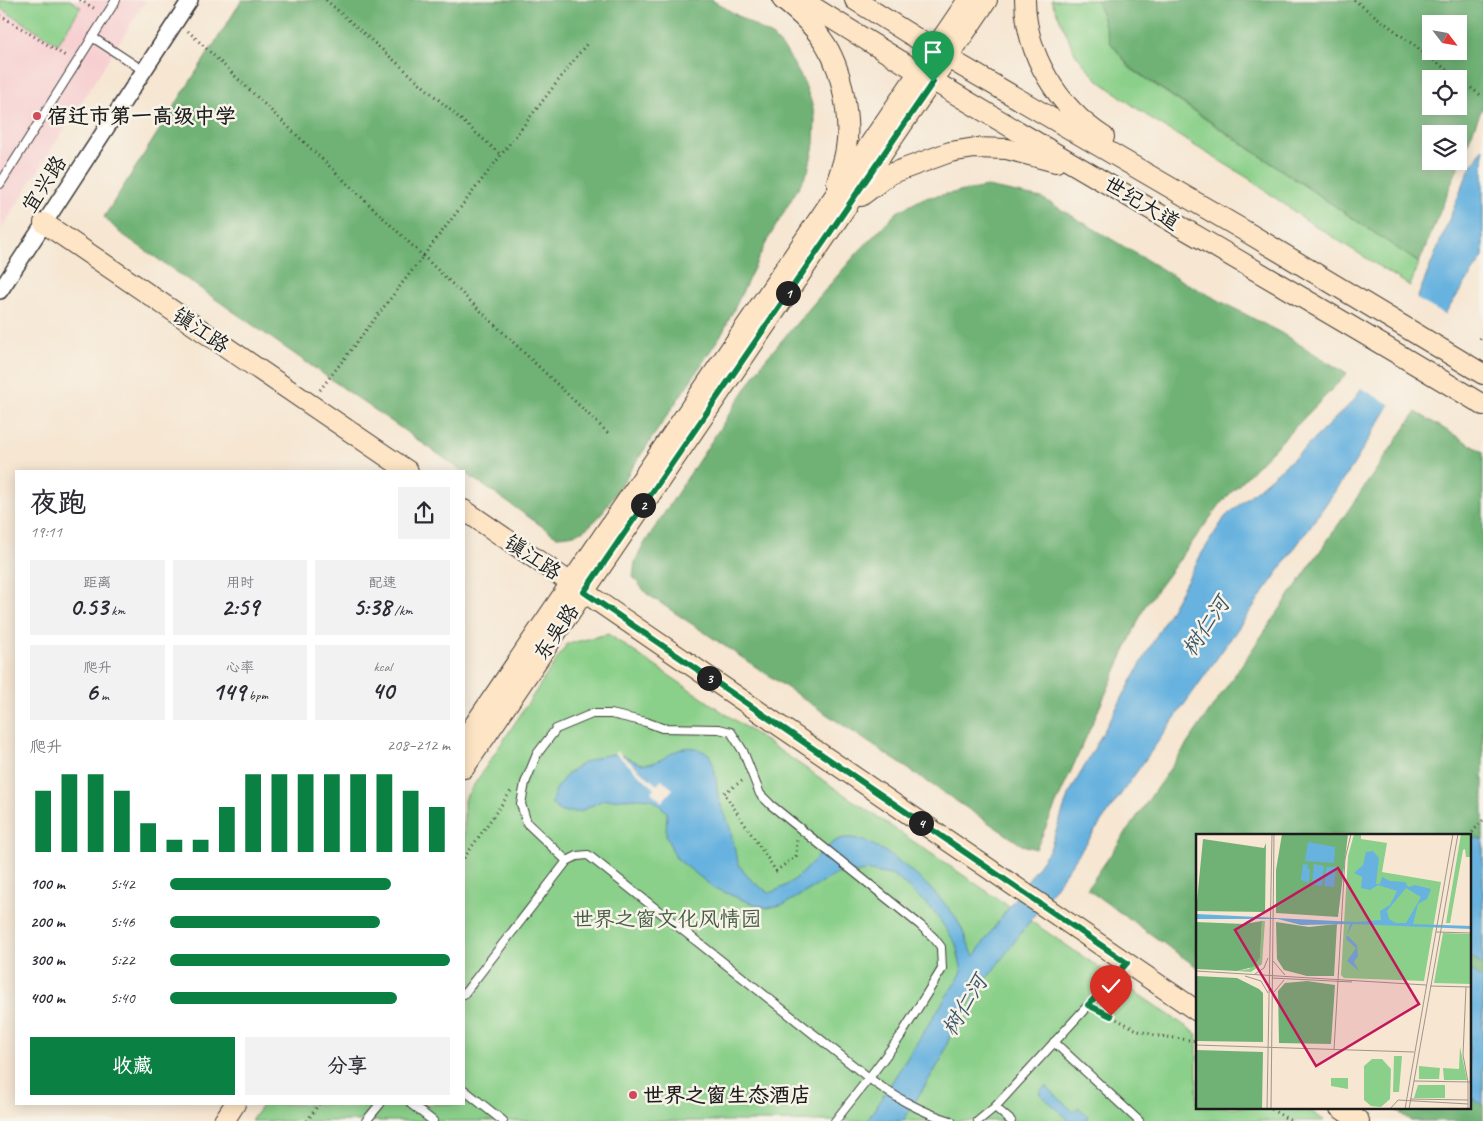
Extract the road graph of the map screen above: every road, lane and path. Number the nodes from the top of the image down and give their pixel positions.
1 (80, 0) edge
2 (116, 0) edge
3 (190, 0) edge
4 (326, 0) edge
5 (782, 0) edge
6 (802, 0) edge
7 (855, 0) edge
8 (968, 0) edge
9 (987, 0) edge
10 (1025, 0) edge
11 (1354, 0) edge
12 (0, 15) edge
13 (106, 16) junction
14 (177, 20) junction
15 (92, 37) junction
16 (588, 42) dead end
17 (941, 54) junction
18 (76, 62) junction
19 (144, 70) junction
20 (1447, 70) edge
21 (926, 77) junction
22 (1467, 85) edge
23 (1483, 97) edge
24 (501, 155) junction
25 (1100, 178) junction
26 (0, 184) edge
27 (840, 202) junction
28 (44, 223) junction
29 (1245, 231) junction
30 (423, 256) junction
31 (0, 291) edge
32 (1483, 335) edge
33 (1480, 339) dead end
34 (1483, 374) edge
35 (309, 404) junction
36 (1483, 405) edge
37 (608, 433) dead end
38 (407, 470) edge
39 (465, 511) edge
40 (577, 587) junction
41 (465, 739) edge
42 (465, 766) edge
43 (751, 776) junction
44 (516, 784) dead end
45 (1483, 820) edge
46 (798, 829) junction
47 (1470, 835) edge
48 (465, 857) edge
49 (567, 861) junction
50 (1127, 963) junction
51 (465, 993) edge
52 (1088, 1005) junction
53 (1196, 1010) edge
54 (1196, 1041) edge
55 (1054, 1042) junction
56 (869, 1078) junction
57 (465, 1091) edge
58 (219, 1105) edge
59 (235, 1105) edge
60 (318, 1105) edge
61 (379, 1105) edge
62 (412, 1105) edge
63 (995, 1107) junction
64 (1269, 1108) edge
65 (1340, 1108) edge
66 (948, 1120) edge
67 (208, 1121) edge
68 (224, 1121) edge
69 (308, 1121) edge
70 (366, 1121) edge
71 (433, 1121) edge
72 (503, 1121) edge
73 (835, 1121) edge
74 (978, 1121) edge
75 (1011, 1121) edge
76 (1139, 1121) edge
77 (1291, 1121) edge
78 (1359, 1121) edge

1 - 13 path
2 - 13 lane
3 - 14 street, 宜兴路
4 - 24 path
5 - 27 street
6 - 21 street, 世纪大道
7 - 17 street, 世纪大道
8 - 17 street, 东吴路
9 - 17 street, 东吴路
10 - 29 street
11 - 20 path
12 - 18 path
13 - 15 lane
14 - 19 street, 宜兴路
14 - 30 path
15 - 18 lane
15 - 19 lane
16 - 24 path
17 - 21 street, 东吴路
17 - 29 street, 世纪大道
18 - 26 lane
19 - 28 street, 宜兴路
21 - 25 street, 世纪大道
21 - 27 street, 东吴路
22 - 23 path
24 - 30 path
25 - 27 street
25 - 36 street, 世纪大道
27 - 40 street, 东吴路
28 - 31 street, 宜兴路
28 - 35 street, 镇江路
29 - 34 street, 世纪大道
30 - 35 path
30 - 37 path
32 - 33 path
35 - 38 street, 镇江路
39 - 40 street, 镇江路
40 - 41 street, 东吴路
40 - 42 street, 东吴路
40 - 50 street, 镇江路
43 - 46 lane
43 - 46 path
43 - 49 lane
44 - 48 path
45 - 47 path
46 - 56 lane
49 - 51 lane
49 - 56 lane
50 - 52 lane
50 - 53 street, 镇江路
52 - 54 path
52 - 55 lane
55 - 63 lane
55 - 76 lane
56 - 66 lane
56 - 73 lane
57 - 72 lane
58 - 67 street
59 - 68 street
60 - 69 path
61 - 70 lane
62 - 71 lane
63 - 74 lane
63 - 75 lane
64 - 77 path
65 - 78 street

